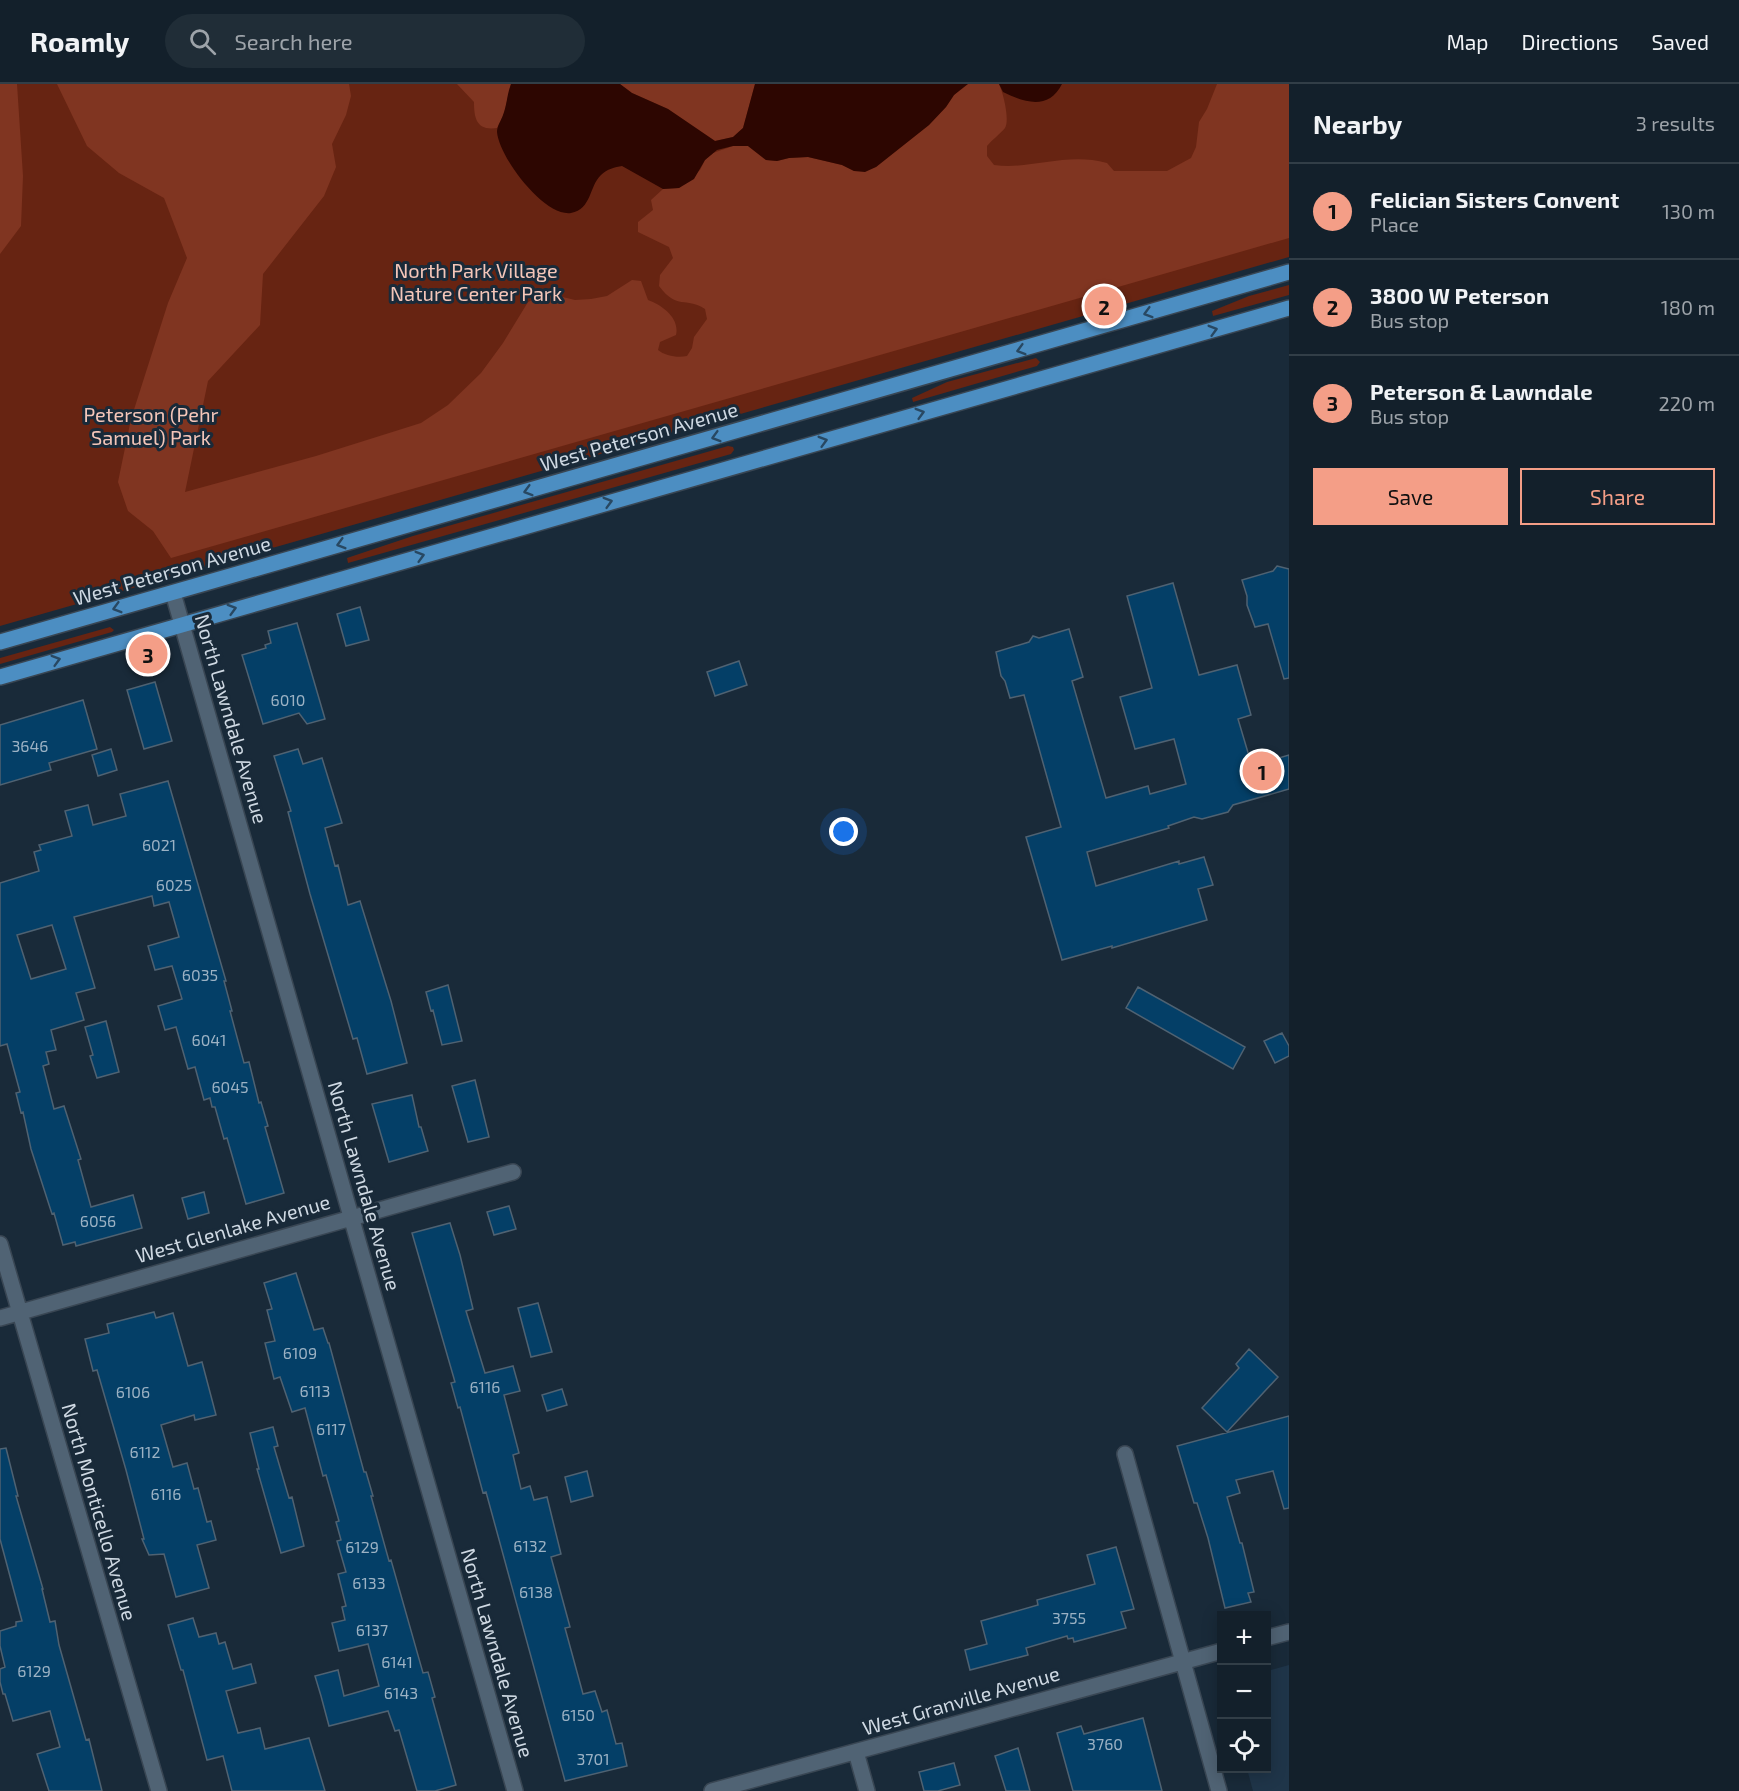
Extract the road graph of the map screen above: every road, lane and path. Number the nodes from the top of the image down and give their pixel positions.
1 (1289, 272) edge
2 (1289, 308) edge
3 (173, 592) junction
4 (182, 624) junction
5 (0, 642) edge
6 (0, 677) edge
7 (513, 1172) dead end
8 (351, 1218) junction
9 (0, 1244) edge
10 (20, 1312) junction
11 (0, 1318) edge
12 (1125, 1454) dead end
13 (1289, 1632) edge
14 (1271, 1637) edge
15 (1217, 1652) edge
16 (1182, 1661) junction
17 (856, 1752) junction
18 (159, 1791) edge
19 (515, 1791) edge
20 (712, 1791) edge
21 (867, 1791) edge
22 (1219, 1791) edge

1 -> 3 main road, West Peterson Avenue
4 -> 2 main road
3 - 4 street, North Lawndale Avenue
3 -> 5 main road, West Peterson Avenue
6 -> 4 main road
4 - 8 street, North Lawndale Avenue
7 - 8 street, West Glenlake Avenue
8 - 10 street, West Glenlake Avenue
8 - 19 street, North Lawndale Avenue
9 - 10 street, North Monticello Avenue
10 - 11 street, West Glenlake Avenue
10 - 18 street, North Monticello Avenue
12 - 16 street
13 - 14 street
15 - 16 street, West Granville Avenue
16 - 17 street, West Granville Avenue
16 - 22 street
17 - 20 street, West Granville Avenue
17 - 21 street

